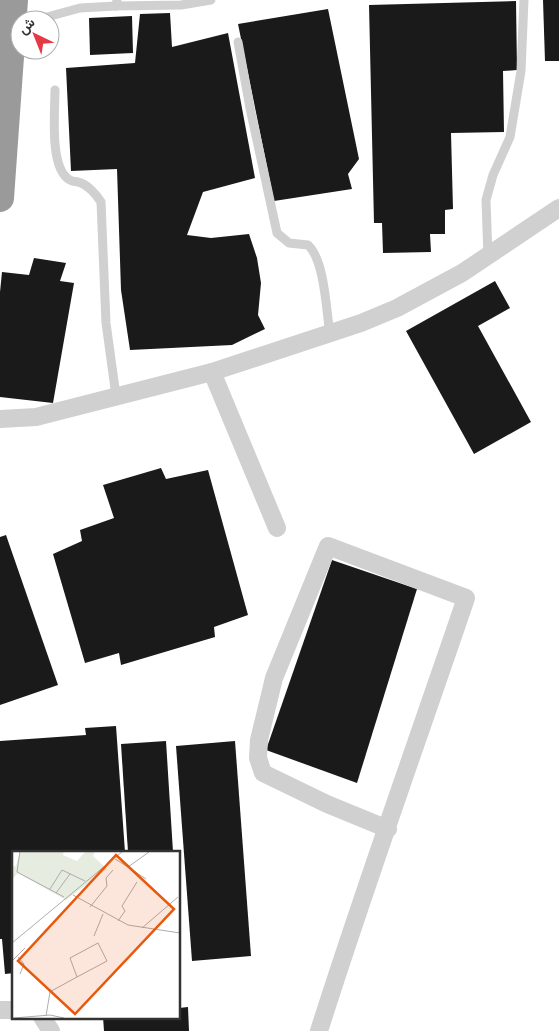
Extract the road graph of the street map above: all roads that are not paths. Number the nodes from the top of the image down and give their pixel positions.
1 (211, 0) edge
2 (524, 0) edge
3 (117, 3) edge
4 (60, 11) edge
5 (238, 42) dead end
6 (15, 60) edge
7 (55, 90) dead end
8 (0, 198) edge
9 (559, 208) edge
10 (488, 257) junction
11 (330, 334) junction
12 (212, 372) junction
13 (116, 396) junction
14 (0, 419) edge
15 (277, 528) dead end
16 (388, 829) junction
17 (43, 1018) edge
18 (51, 1031) edge
19 (319, 1031) edge

1 - 3 lane
2 - 10 lane
3 - 4 lane
5 - 11 lane
6 - 8 highway
7 - 13 lane
9 - 10 street
10 - 11 street
11 - 12 street
12 - 13 street
12 - 15 street
13 - 14 street
16 - 16 street
16 - 19 street
17 - 18 street

